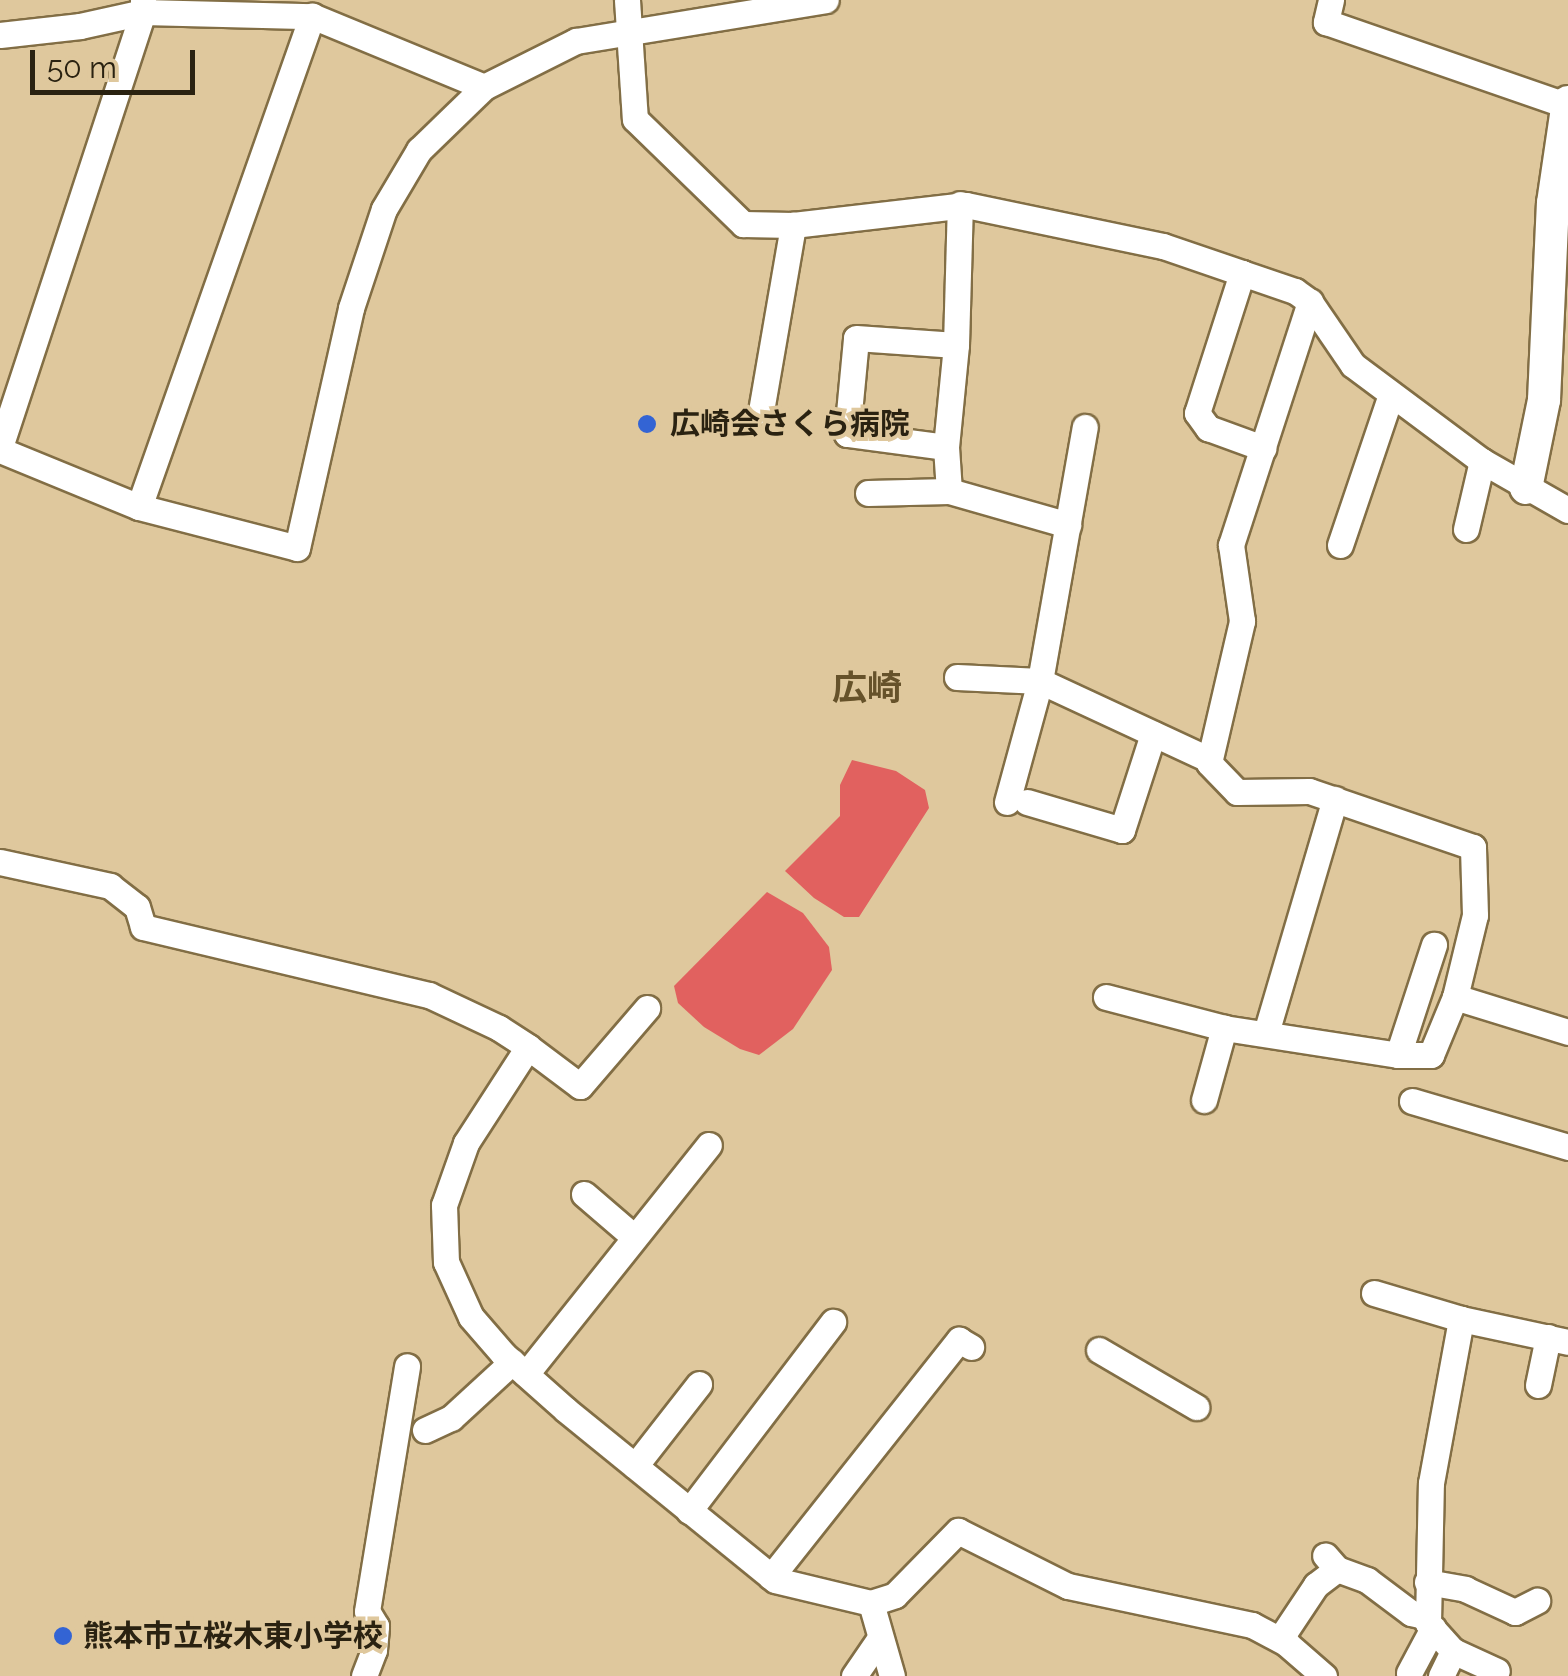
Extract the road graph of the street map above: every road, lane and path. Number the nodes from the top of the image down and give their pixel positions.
1 (627, 0) edge
2 (826, 0) edge
3 (1330, 0) edge
4 (143, 6) edge
5 (312, 16) junction
6 (630, 30) junction
7 (0, 35) edge
8 (484, 88) junction
9 (1568, 104) edge
10 (960, 204) junction
11 (793, 225) junction
12 (1242, 273) junction
13 (1310, 302) junction
14 (956, 345) junction
15 (1391, 394) junction
16 (760, 411) dead end
17 (1086, 426) dead end
18 (946, 446) junction
19 (0, 448) edge
20 (1262, 448) junction
21 (1482, 461) junction
22 (1526, 488) junction
23 (949, 491) junction
24 (868, 492) dead end
25 (139, 507) junction
26 (1568, 510) edge
27 (1068, 524) junction
28 (1466, 529) dead end
29 (1340, 545) dead end
30 (958, 677) dead end
31 (1040, 681) junction
32 (1153, 734) junction
33 (1210, 760) junction
34 (1335, 800) junction
35 (0, 862) edge
36 (1434, 946) dead end
37 (1455, 996) junction
38 (1106, 997) dead end
39 (648, 1008) dead end
40 (1224, 1028) junction
41 (1568, 1032) edge
42 (1266, 1033) junction
43 (528, 1048) junction
44 (1398, 1055) junction
45 (1204, 1100) dead end
46 (1412, 1100) dead end
47 (709, 1145) dead end
48 (1568, 1146) edge
49 (584, 1194) dead end
50 (634, 1237) junction
51 (1374, 1292) dead end
52 (1461, 1319) junction
53 (832, 1322) dead end
54 (1558, 1340) edge
55 (971, 1346) dead end
56 (1100, 1350) dead end
57 (407, 1366) dead end
58 (519, 1368) junction
59 (699, 1384) dead end
60 (1538, 1384) dead end
61 (1196, 1407) dead end
62 (425, 1430) dead end
63 (635, 1466) junction
64 (689, 1511) junction
65 (770, 1577) junction
66 (1427, 1582) junction
67 (1537, 1602) dead end
68 (871, 1603) junction
69 (1430, 1622) junction
70 (880, 1638) junction
71 (1280, 1639) junction
72 (1453, 1651) junction
73 (1497, 1671) dead end
74 (1409, 1673) dead end
75 (364, 1676) edge
76 (854, 1676) edge
77 (892, 1676) edge
78 (1324, 1676) edge
79 (1442, 1676) edge

1 - 6 street
2 - 6 street
3 - 9 street
4 - 5 street
4 - 7 street
4 - 19 street
5 - 8 street
5 - 25 street
6 - 8 street
6 - 11 street
8 - 25 street
9 - 22 street
10 - 11 street
10 - 12 street
10 - 14 street
11 - 16 street
12 - 13 street
12 - 20 street
13 - 15 street
13 - 20 street
14 - 18 street
14 - 18 street
15 - 21 street
15 - 29 street
17 - 27 street
18 - 23 street
19 - 25 street
20 - 33 street
21 - 22 street
21 - 28 street
22 - 26 street
23 - 24 street
23 - 27 street
27 - 31 street
30 - 31 street
31 - 32 street
31 - 32 street
32 - 33 street
33 - 34 street
34 - 37 street
34 - 42 street
35 - 43 street
36 - 44 street
37 - 41 street
37 - 44 street
38 - 40 street
39 - 43 street
40 - 42 street
40 - 45 street
42 - 44 street
43 - 58 street
46 - 48 street
47 - 50 street
49 - 50 street
50 - 58 street
51 - 52 street
52 - 54 street
52 - 66 street
53 - 64 street
54 - 60 street
55 - 65 street
56 - 61 street
57 - 75 street
58 - 62 street
58 - 63 street
59 - 63 street
63 - 64 street
64 - 65 street
65 - 68 street
66 - 67 street
66 - 69 street
68 - 70 street
68 - 71 street
69 - 71 street
69 - 72 street
69 - 74 street
70 - 76 street
70 - 77 street
71 - 78 street
72 - 73 street
72 - 79 street

